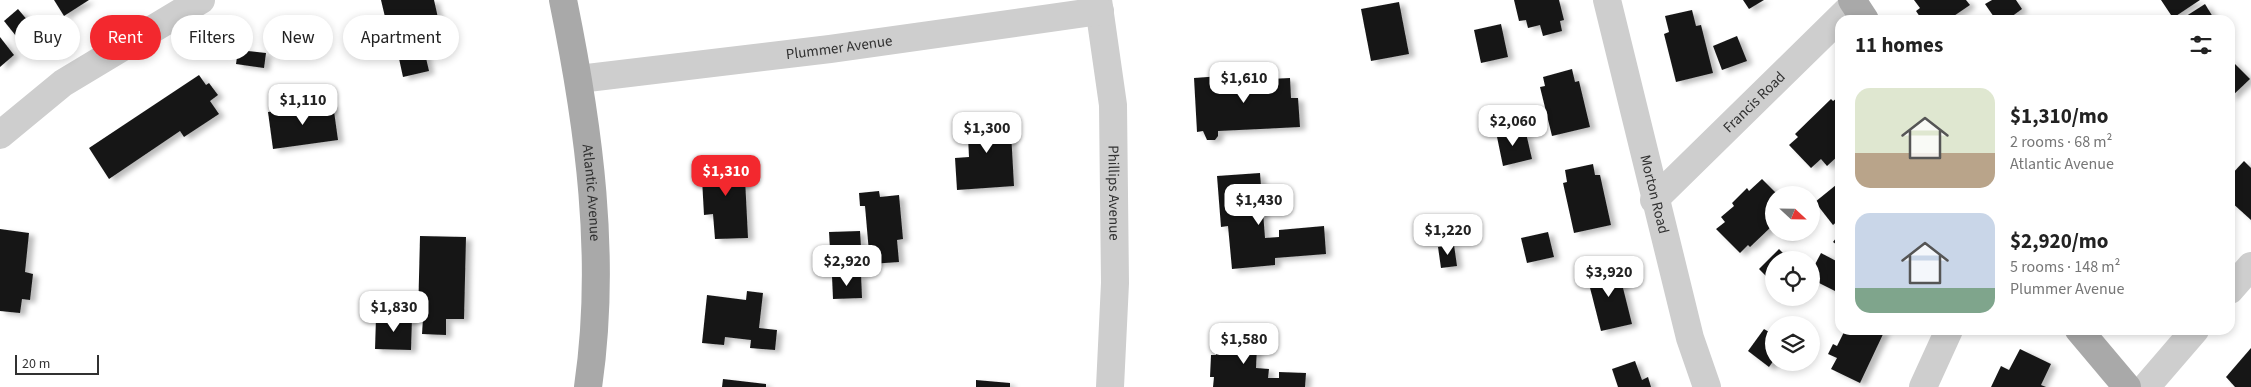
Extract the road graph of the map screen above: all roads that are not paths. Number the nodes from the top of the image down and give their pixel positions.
1 (201, 0) edge
2 (563, 0) edge
3 (1607, 0) edge
4 (1099, 6) edge
5 (1835, 29) edge
6 (579, 79) junction
7 (0, 135) edge
8 (1654, 200) junction
9 (2251, 266) edge
10 (2235, 284) edge
11 (1947, 335) edge
12 (2083, 335) edge
13 (2191, 335) edge
14 (588, 387) edge
15 (1110, 387) edge
16 (1707, 387) edge
17 (1923, 387) edge
18 (2127, 387) edge
19 (2146, 387) edge

1 - 7 street
2 - 6 main road, Atlantic Avenue
3 - 8 street, Morton Road
4 - 6 street, Plummer Avenue
4 - 15 street, Phillips Avenue
5 - 8 street, Francis Road
6 - 14 main road, Atlantic Avenue
8 - 16 street, Morton Road
9 - 10 street
11 - 17 street
12 - 18 main road
13 - 19 street

